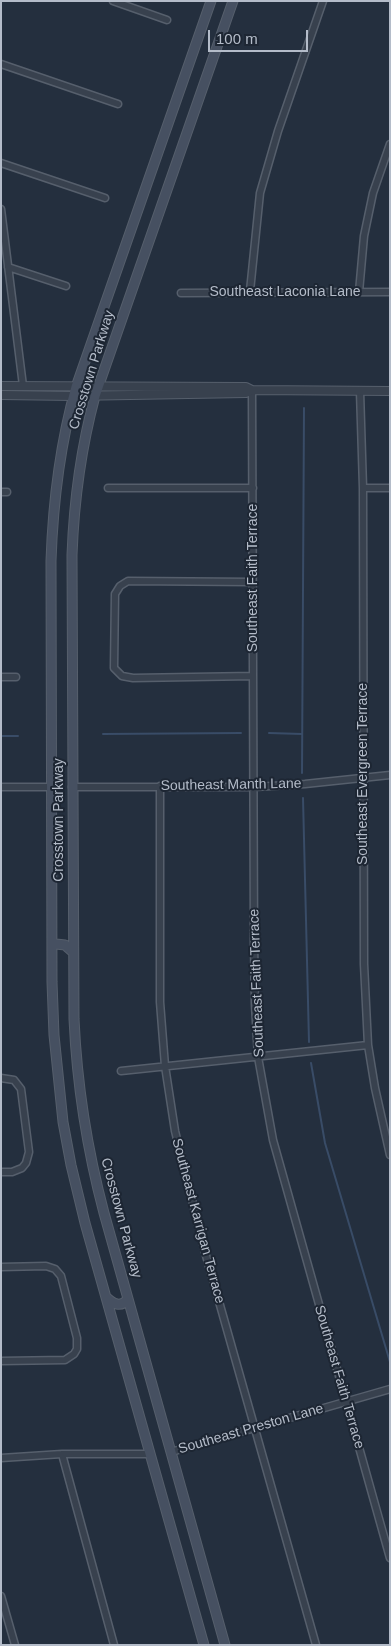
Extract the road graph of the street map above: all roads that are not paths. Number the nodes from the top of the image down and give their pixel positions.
1 (113, 1) edge
2 (211, 1) edge
3 (233, 1) edge
4 (323, 1) edge
5 (167, 20) dead end
6 (1, 64) edge
7 (118, 104) dead end
8 (390, 144) edge
9 (1, 164) edge
10 (105, 198) dead end
11 (1, 209) edge
12 (8, 267) junction
13 (66, 286) dead end
14 (250, 292) junction
15 (360, 292) junction
16 (390, 292) edge
17 (181, 293) dead end
18 (1, 386) edge
19 (23, 386) junction
20 (76, 386) junction
21 (98, 386) junction
22 (252, 390) junction
23 (360, 391) junction
24 (390, 391) edge
25 (1, 395) edge
26 (73, 396) junction
27 (95, 396) junction
28 (108, 488) dead end
29 (253, 488) junction
30 (362, 488) junction
31 (390, 488) edge
32 (253, 582) junction
33 (253, 676) junction
34 (1, 677) edge
35 (16, 677) dead end
36 (390, 775) edge
37 (363, 777) junction
38 (160, 786) junction
39 (52, 787) junction
40 (72, 787) junction
41 (254, 787) junction
42 (1, 788) edge
43 (52, 946) junction
44 (73, 952) junction
45 (368, 1045) junction
46 (258, 1057) junction
47 (165, 1066) junction
48 (121, 1071) dead end
49 (1, 1078) edge
50 (390, 1155) edge
51 (1, 1172) edge
52 (1, 1267) edge
53 (106, 1298) junction
54 (128, 1300) junction
55 (1, 1361) edge
56 (390, 1389) edge
57 (346, 1402) junction
58 (254, 1428) junction
59 (171, 1452) junction
60 (62, 1454) junction
61 (150, 1454) junction
62 (1, 1458) edge
63 (390, 1558) edge
64 (1, 1596) edge
65 (15, 1645) edge
66 (114, 1645) edge
67 (204, 1645) edge
68 (225, 1645) edge
69 (316, 1645) edge

1 - 5 street
2 - 20 main road, Crosstown Parkway
3 - 21 main road, Crosstown Parkway
4 - 14 street
6 - 7 street
8 - 15 street
9 - 10 street
11 - 12 street
12 - 13 street
12 - 19 street
14 - 15 street, Southeast Laconia Lane
14 - 17 street, Southeast Laconia Lane
15 - 16 street, Southeast Laconia Lane
18 - 19 street
19 - 20 street
20 - 21 street
20 - 26 main road, Crosstown Parkway
21 - 22 street
21 - 27 main road, Crosstown Parkway
22 - 23 street
22 - 27 street
22 - 29 street, Southeast Faith Terrace
23 - 24 street
23 - 30 street, Southeast Evergreen Terrace
25 - 26 street
26 - 27 street
26 - 39 main road, Crosstown Parkway
27 - 40 main road, Crosstown Parkway
28 - 29 street
29 - 32 street, Southeast Faith Terrace
30 - 31 street
30 - 37 street, Southeast Evergreen Terrace
32 - 33 street, Southeast Faith Terrace
32 - 33 street
33 - 41 street, Southeast Faith Terrace
34 - 35 street
36 - 37 street, Southeast Manth Lane
37 - 41 street, Southeast Manth Lane
37 - 45 street, Southeast Evergreen Terrace
38 - 40 street, Southeast Manth Lane
38 - 41 street, Southeast Manth Lane
38 - 47 street, Southeast Karrigan Terrace
39 - 42 street
39 - 43 main road, Crosstown Parkway
40 - 44 main road, Crosstown Parkway
41 - 46 street, Southeast Faith Terrace
43 - 44 main road
43 - 53 main road, Crosstown Parkway
44 - 54 main road, Crosstown Parkway
45 - 46 street
45 - 50 street, Southeast Evergreen Terrace
46 - 47 street
46 - 57 street, Southeast Faith Terrace
47 - 48 street
47 - 58 street, Southeast Karrigan Terrace
49 - 51 street
52 - 55 street
53 - 54 main road
53 - 61 main road, Crosstown Parkway
54 - 59 main road, Crosstown Parkway
56 - 57 street, Southeast Preston Lane
57 - 58 street, Southeast Preston Lane
57 - 63 street, Southeast Faith Terrace
58 - 59 street, Southeast Preston Lane
58 - 69 street, Southeast Karrigan Terrace
59 - 68 main road, Crosstown Parkway
60 - 61 street
60 - 62 street
60 - 66 street
61 - 67 main road, Crosstown Parkway
64 - 65 street

